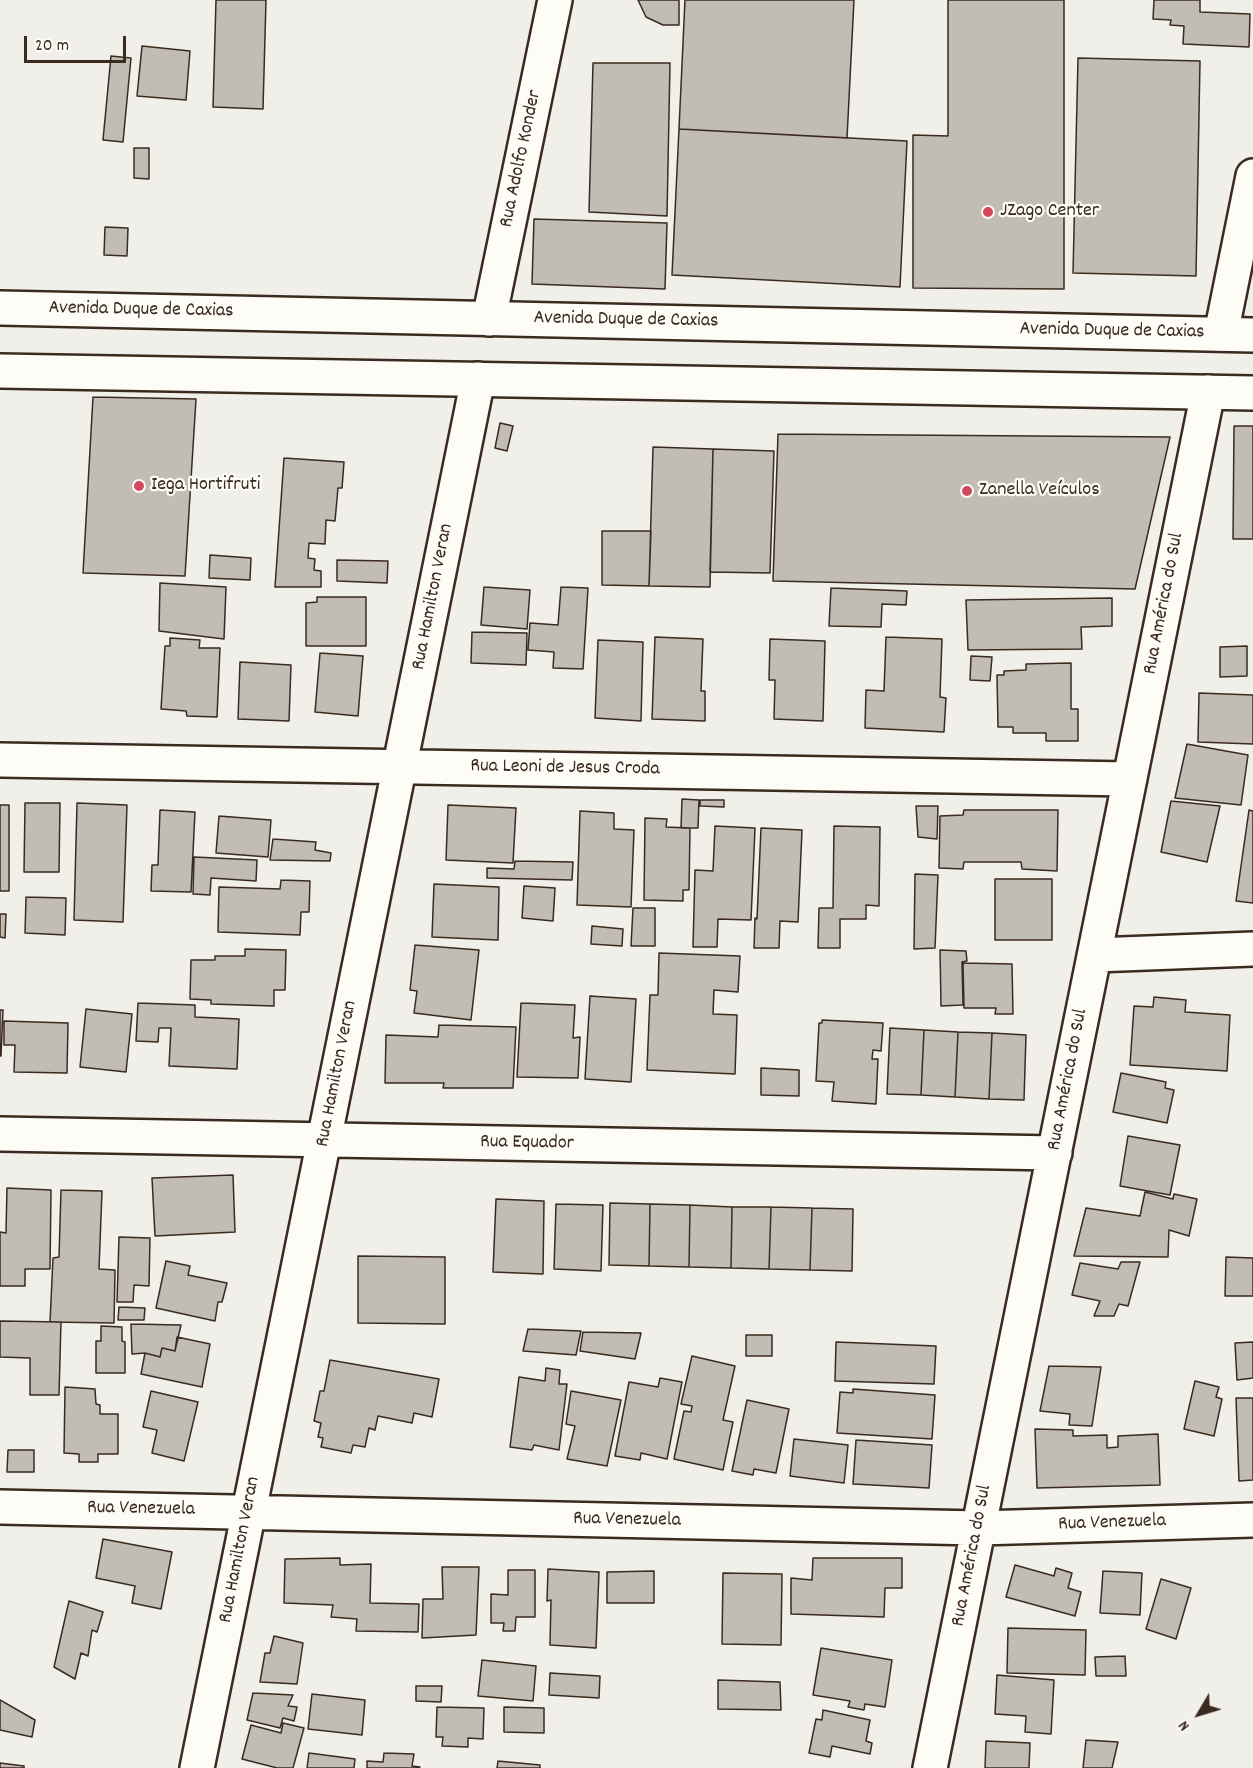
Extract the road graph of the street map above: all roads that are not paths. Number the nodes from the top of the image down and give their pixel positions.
1 (555, 0) edge
2 (1253, 176) edge
3 (0, 308) edge
4 (489, 319) junction
5 (1221, 334) junction
6 (1253, 335) edge
7 (0, 371) edge
8 (477, 379) junction
9 (1208, 392) junction
10 (1253, 393) edge
11 (0, 759) edge
12 (400, 766) junction
13 (1130, 779) junction
14 (1253, 950) edge
15 (1095, 955) junction
16 (0, 1134) edge
17 (325, 1140) junction
18 (1054, 1153) junction
19 (0, 1508) edge
20 (249, 1513) junction
21 (1253, 1520) edge
22 (979, 1528) junction
23 (197, 1768) edge
24 (930, 1768) edge

1 - 4 street, Rua Adolfo Konder
2 - 5 street
3 - 4 street, Avenida Duque de Caxias
4 - 5 street, Avenida Duque de Caxias
5 - 6 street, Avenida Duque de Caxias
7 - 8 street
8 - 9 street
8 - 12 street, Rua Hamilton Veran
9 - 10 street
9 - 13 street, Rua América do Sul
11 - 12 street, Rua Leoni de Jesus Croda
12 - 13 street, Rua Leoni de Jesus Croda
12 - 17 street, Rua Hamilton Veran
13 - 15 street, Rua América do Sul
14 - 15 street
15 - 18 street, Rua América do Sul
16 - 17 street, Rua Equador
17 - 18 street, Rua Equador
17 - 20 street, Rua Hamilton Veran
18 - 22 street, Rua América do Sul
19 - 20 street, Rua Venezuela
20 - 22 street, Rua Venezuela
20 - 23 street, Rua Hamilton Veran
21 - 22 street, Rua Venezuela
22 - 24 street, Rua América do Sul

